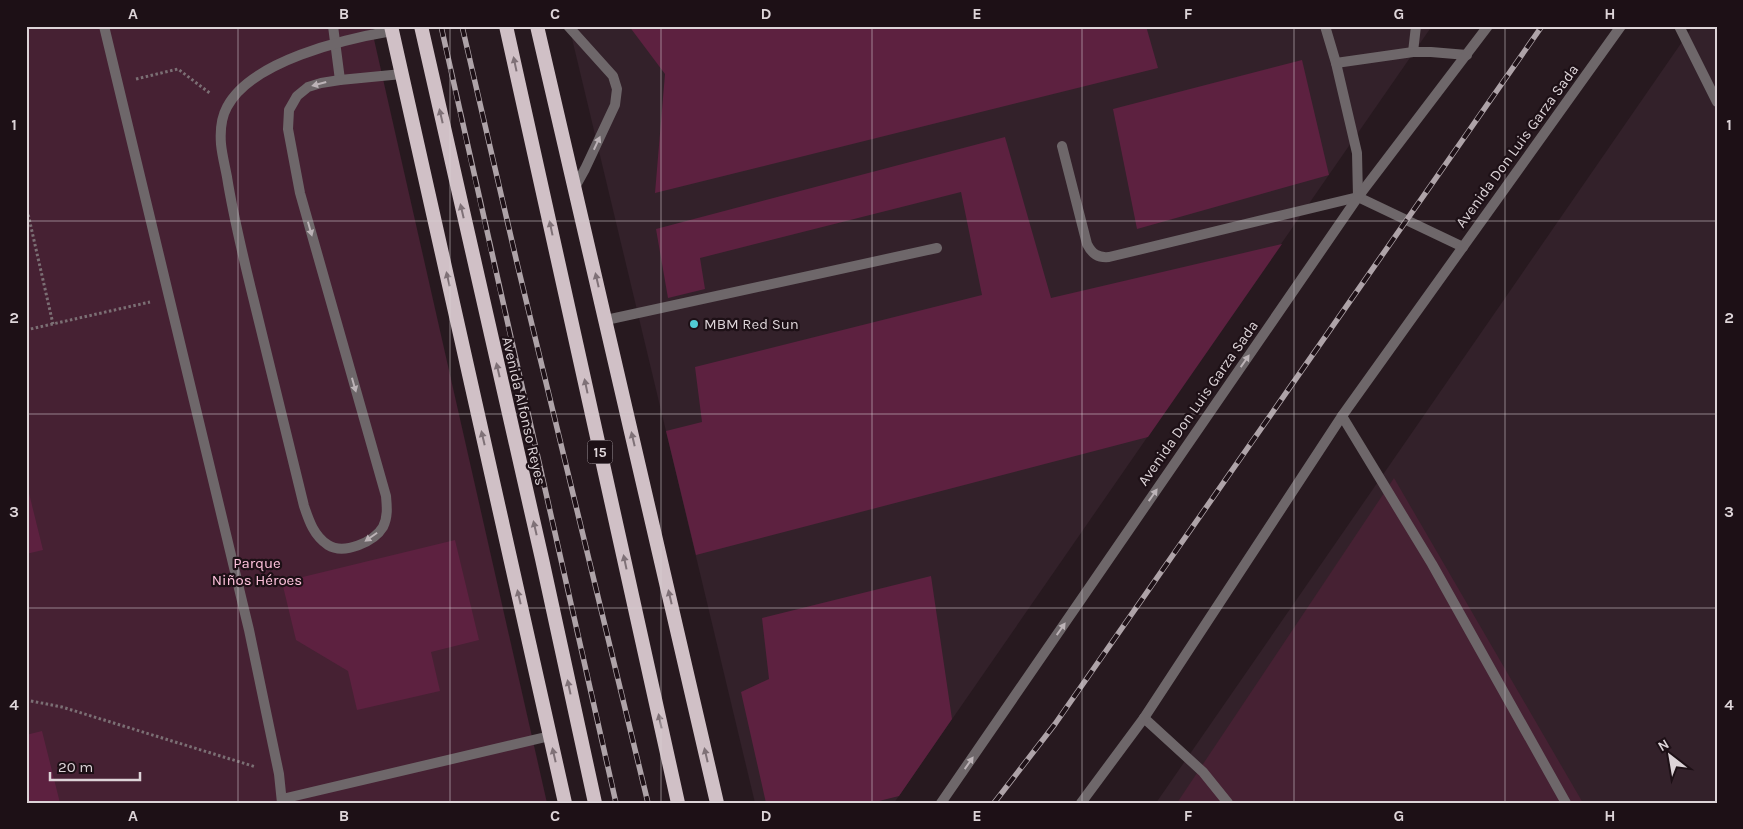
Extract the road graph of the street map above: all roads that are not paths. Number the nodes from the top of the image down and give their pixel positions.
1 (104, 26) edge
2 (333, 26) edge
3 (420, 26) edge
4 (506, 26) edge
5 (537, 26) edge
6 (568, 26) edge
7 (1325, 26) edge
8 (1416, 26) edge
9 (1488, 26) edge
10 (1621, 26) edge
11 (1679, 26) edge
12 (391, 29) edge
13 (336, 43) junction
14 (1413, 52) junction
15 (1467, 55) junction
16 (1336, 63) junction
17 (402, 74) junction
18 (340, 80) junction
19 (1717, 102) edge
20 (1062, 146) dead end
21 (576, 187) junction
22 (1358, 197) junction
23 (1463, 247) junction
24 (938, 248) dead end
25 (606, 320) junction
26 (1342, 416) junction
27 (1144, 718) junction
28 (550, 736) junction
29 (282, 801) edge
30 (565, 803) edge
31 (595, 803) edge
32 (678, 803) edge
33 (717, 803) edge
34 (941, 803) edge
35 (1081, 803) edge
36 (1228, 803) edge
37 (1566, 803) edge

1 - 29 street
2 - 13 street
31 -> 3 highway, Avenida Alfonso Reyes
32 -> 4 highway, 15
5 - 21 highway
21 -> 6 street
7 - 16 street
8 - 14 street
9 - 15 street, Avenida Don Luis Garza Sada
10 - 23 street, Avenida Don Luis Garza Sada
11 - 19 street
12 - 13 street
12 - 17 highway
13 - 18 street
18 -> 13 street
14 - 15 street
14 - 16 street
15 - 22 street, Avenida Don Luis Garza Sada
16 - 22 street
17 - 18 street
28 -> 17 highway
20 - 22 street
25 -> 21 highway
22 - 23 street
34 -> 22 street, Avenida Don Luis Garza Sada
23 - 26 street, Avenida Don Luis Garza Sada
24 - 25 street
33 -> 25 highway
26 - 27 street, Avenida Don Luis Garza Sada
26 - 37 street
27 - 35 street, Avenida Don Luis Garza Sada
27 - 36 street
28 - 29 street
30 -> 28 highway

